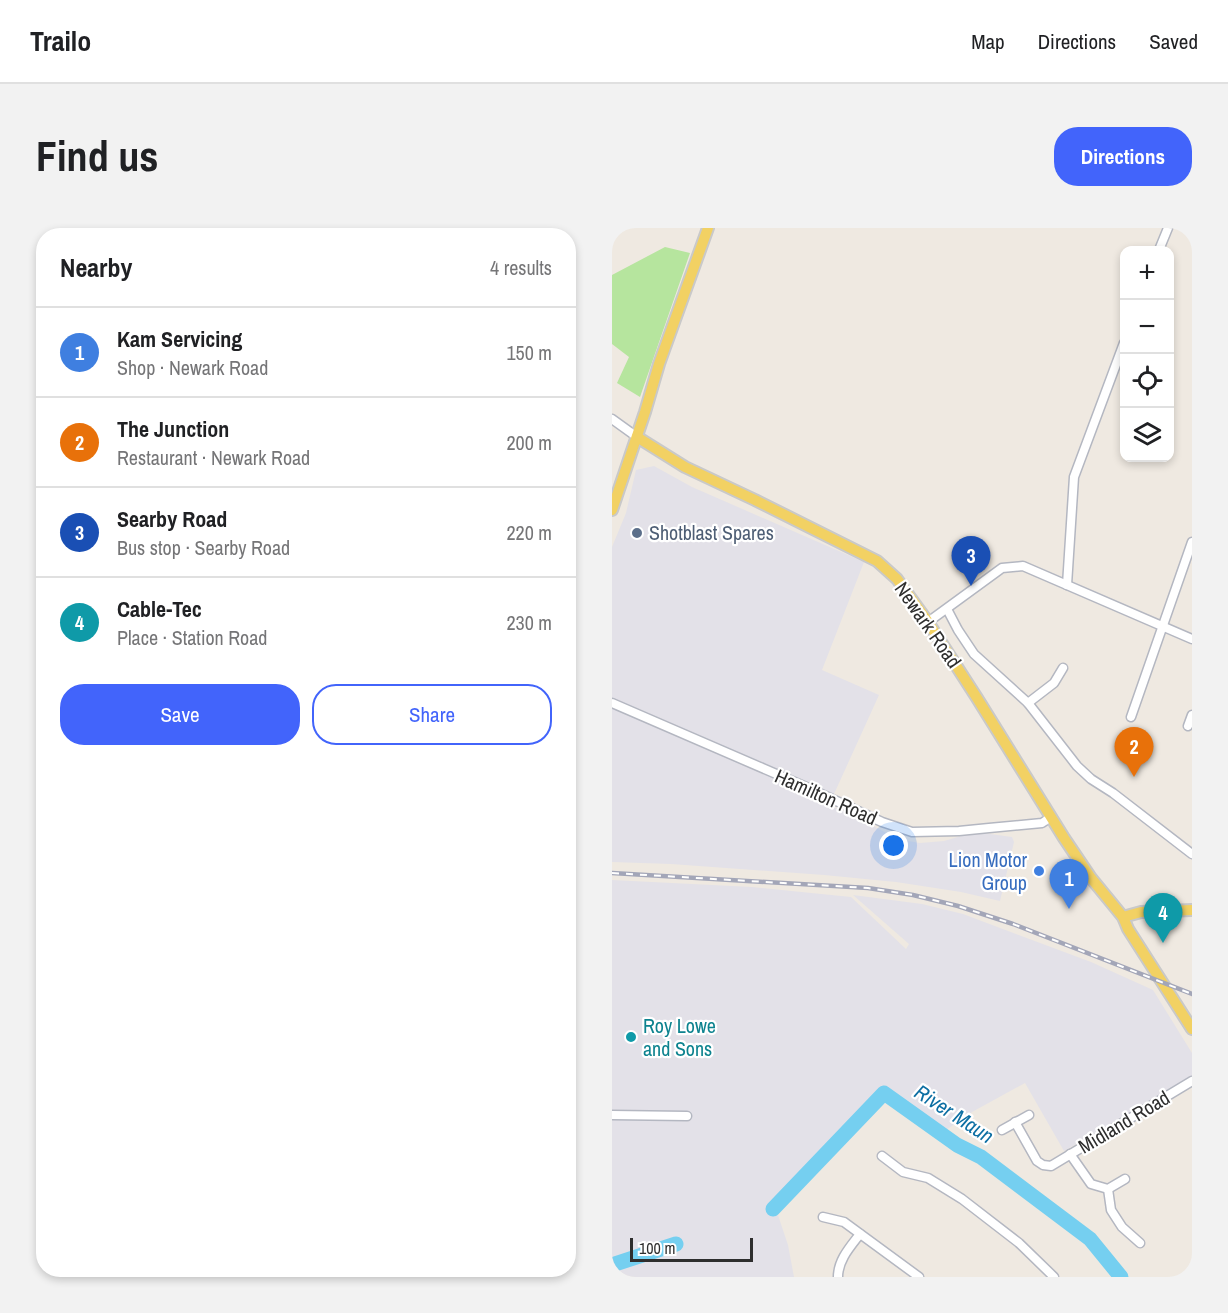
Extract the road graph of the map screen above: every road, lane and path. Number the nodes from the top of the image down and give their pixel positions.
1 (708, 228) edge
2 (1168, 228) edge
3 (1161, 246) edge
4 (1121, 354) edge
5 (612, 419) edge
6 (637, 437) junction
7 (612, 510) edge
8 (1192, 542) edge
9 (1067, 585) junction
10 (947, 609) junction
11 (928, 622) junction
12 (1163, 626) junction
13 (1192, 639) edge
14 (1064, 668) dead end
15 (612, 703) edge
16 (1028, 703) junction
17 (1192, 715) edge
18 (1131, 717) dead end
19 (1188, 726) dead end
20 (1051, 817) junction
21 (1192, 854) edge
22 (1192, 910) edge
23 (1123, 917) junction
24 (1192, 1029) edge
25 (1192, 1081) edge
26 (612, 1115) edge
27 (1029, 1115) dead end
28 (687, 1116) dead end
29 (1015, 1122) junction
30 (1002, 1130) dead end
31 (897, 1152) dead end
32 (1070, 1154) junction
33 (1125, 1179) dead end
34 (1108, 1188) junction
35 (823, 1217) dead end
36 (861, 1234) junction
37 (1140, 1243) dead end
38 (838, 1277) edge
39 (919, 1277) edge
40 (1054, 1277) edge

1 - 6 main road
2 - 3 street
4 - 9 street
5 - 6 street
6 - 7 main road
6 - 11 main road, Newark Road
8 - 12 street
9 - 10 street
9 - 12 street
10 - 11 street
10 - 16 street, Newark Road
11 - 20 main road, Newark Road
12 - 13 street
12 - 18 street
14 - 16 street
15 - 20 street, Hamilton Road
16 - 21 street, Newark Road
17 - 19 street
20 - 23 main road, Newark Road
22 - 23 main road
23 - 24 main road, Newark Road
25 - 32 street, Midland Road
26 - 28 street
27 - 29 street
29 - 30 street
29 - 32 street, Midland Road
31 - 40 street
32 - 34 street
33 - 34 street
34 - 37 street
35 - 36 street
36 - 38 street
36 - 39 street

